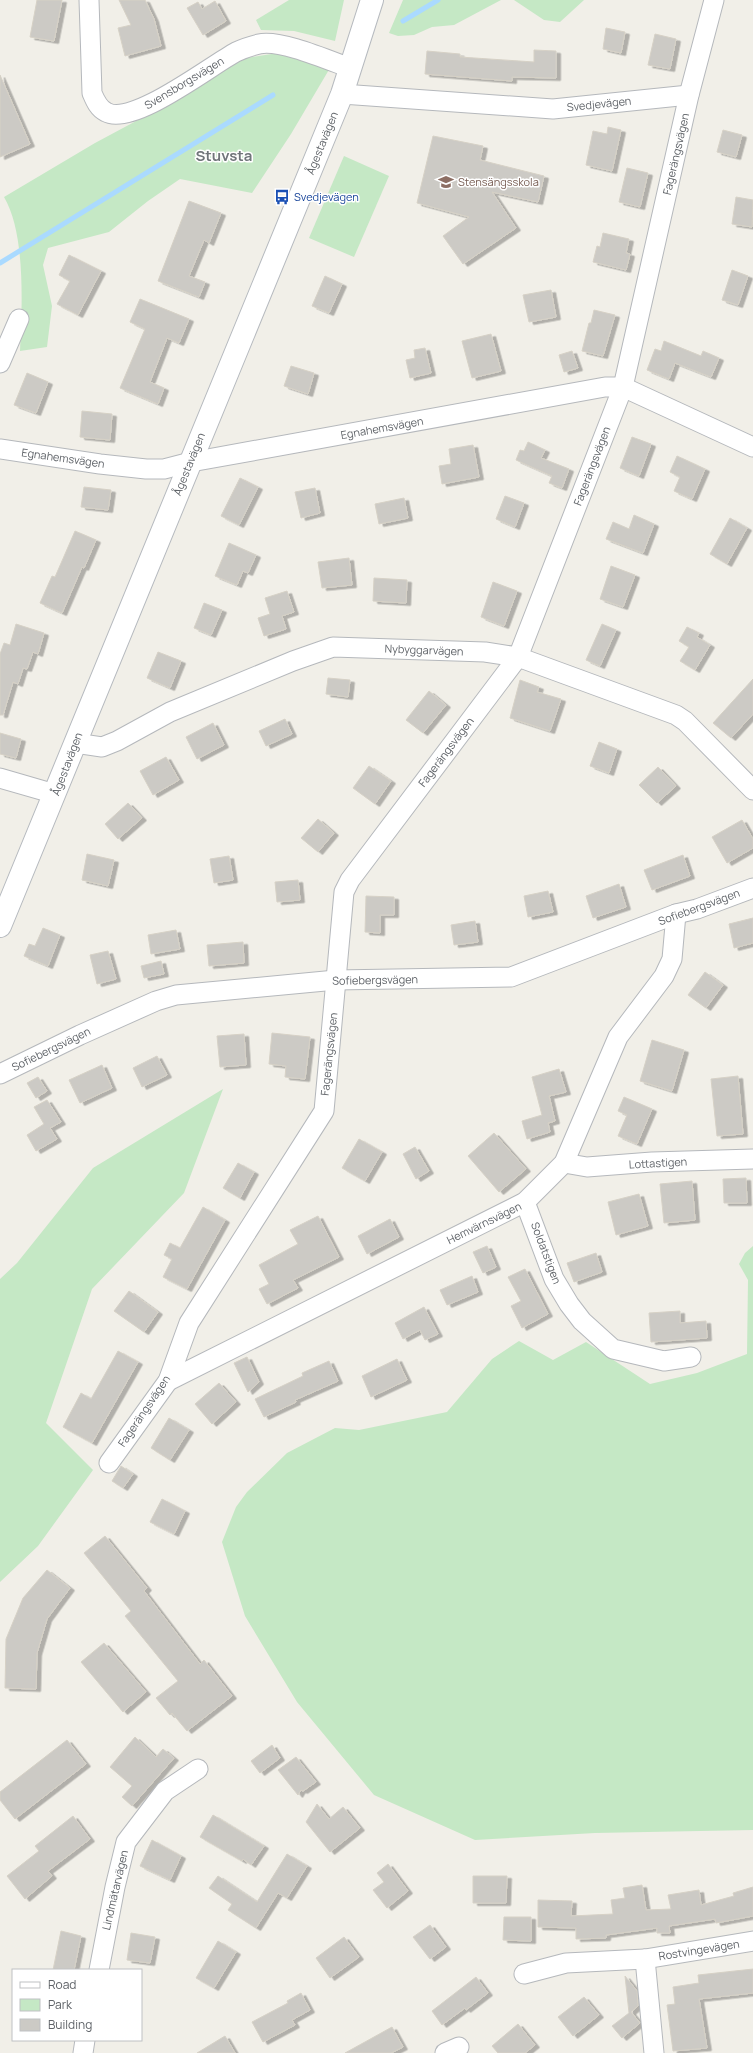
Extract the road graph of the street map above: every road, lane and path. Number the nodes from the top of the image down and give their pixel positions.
1 (89, 0) edge
2 (372, 0) edge
3 (714, 0) edge
4 (350, 68) junction
5 (342, 94) junction
6 (690, 95) junction
7 (19, 319) dead end
8 (0, 363) edge
9 (623, 387) junction
10 (753, 447) edge
11 (0, 449) edge
12 (191, 462) junction
13 (518, 657) junction
14 (75, 743) junction
15 (0, 778) edge
16 (753, 790) edge
17 (56, 794) junction
18 (753, 888) edge
19 (676, 914) junction
20 (0, 926) edge
21 (336, 980) junction
22 (0, 1074) edge
23 (753, 1159) edge
24 (564, 1163) junction
25 (525, 1202) junction
26 (691, 1357) dead end
27 (168, 1381) junction
28 (108, 1463) dead end
29 (198, 1768) dead end
30 (753, 1941) edge
31 (646, 1959) junction
32 (99, 1969) edge
33 (524, 1974) dead end
34 (85, 2041) edge
35 (83, 2053) edge
36 (654, 2053) edge

1 - 4 street, Svensborgsvägen
2 - 4 main road, Ågestavägen
3 - 6 street, Fagerängsvägen
4 - 5 main road, Ågestavägen
5 - 6 street, Svedjevägen
5 - 12 main road, Ågestavägen
6 - 9 street, Fagerängsvägen
7 - 8 street
9 - 10 street, Egnahemsvägen
9 - 12 street, Egnahemsvägen
9 - 13 street, Fagerängsvägen
11 - 12 street, Egnahemsvägen
12 - 14 main road, Ågestavägen
13 - 14 street, Nybyggarvägen
13 - 16 street, Nybyggarvägen
13 - 21 street, Fagerängsvägen
14 - 17 main road, Ågestavägen
15 - 17 street
17 - 20 main road, Ågestavägen
18 - 19 street, Sofiebergsvägen
19 - 21 street, Sofiebergsvägen
19 - 24 street, Hemvärnsvägen
21 - 22 street, Sofiebergsvägen
21 - 27 street, Fagerängsvägen
23 - 24 street, Lottastigen
24 - 25 street, Hemvärnsvägen
25 - 26 street, Soldatstigen
25 - 27 street, Hemvärnsvägen
27 - 28 street, Fagerängsvägen
29 - 32 street, Lindmätarvägen
30 - 31 street, Rostvingevägen
31 - 33 street, Rostvingevägen
31 - 36 street, Rostvingevägen
34 - 35 street

